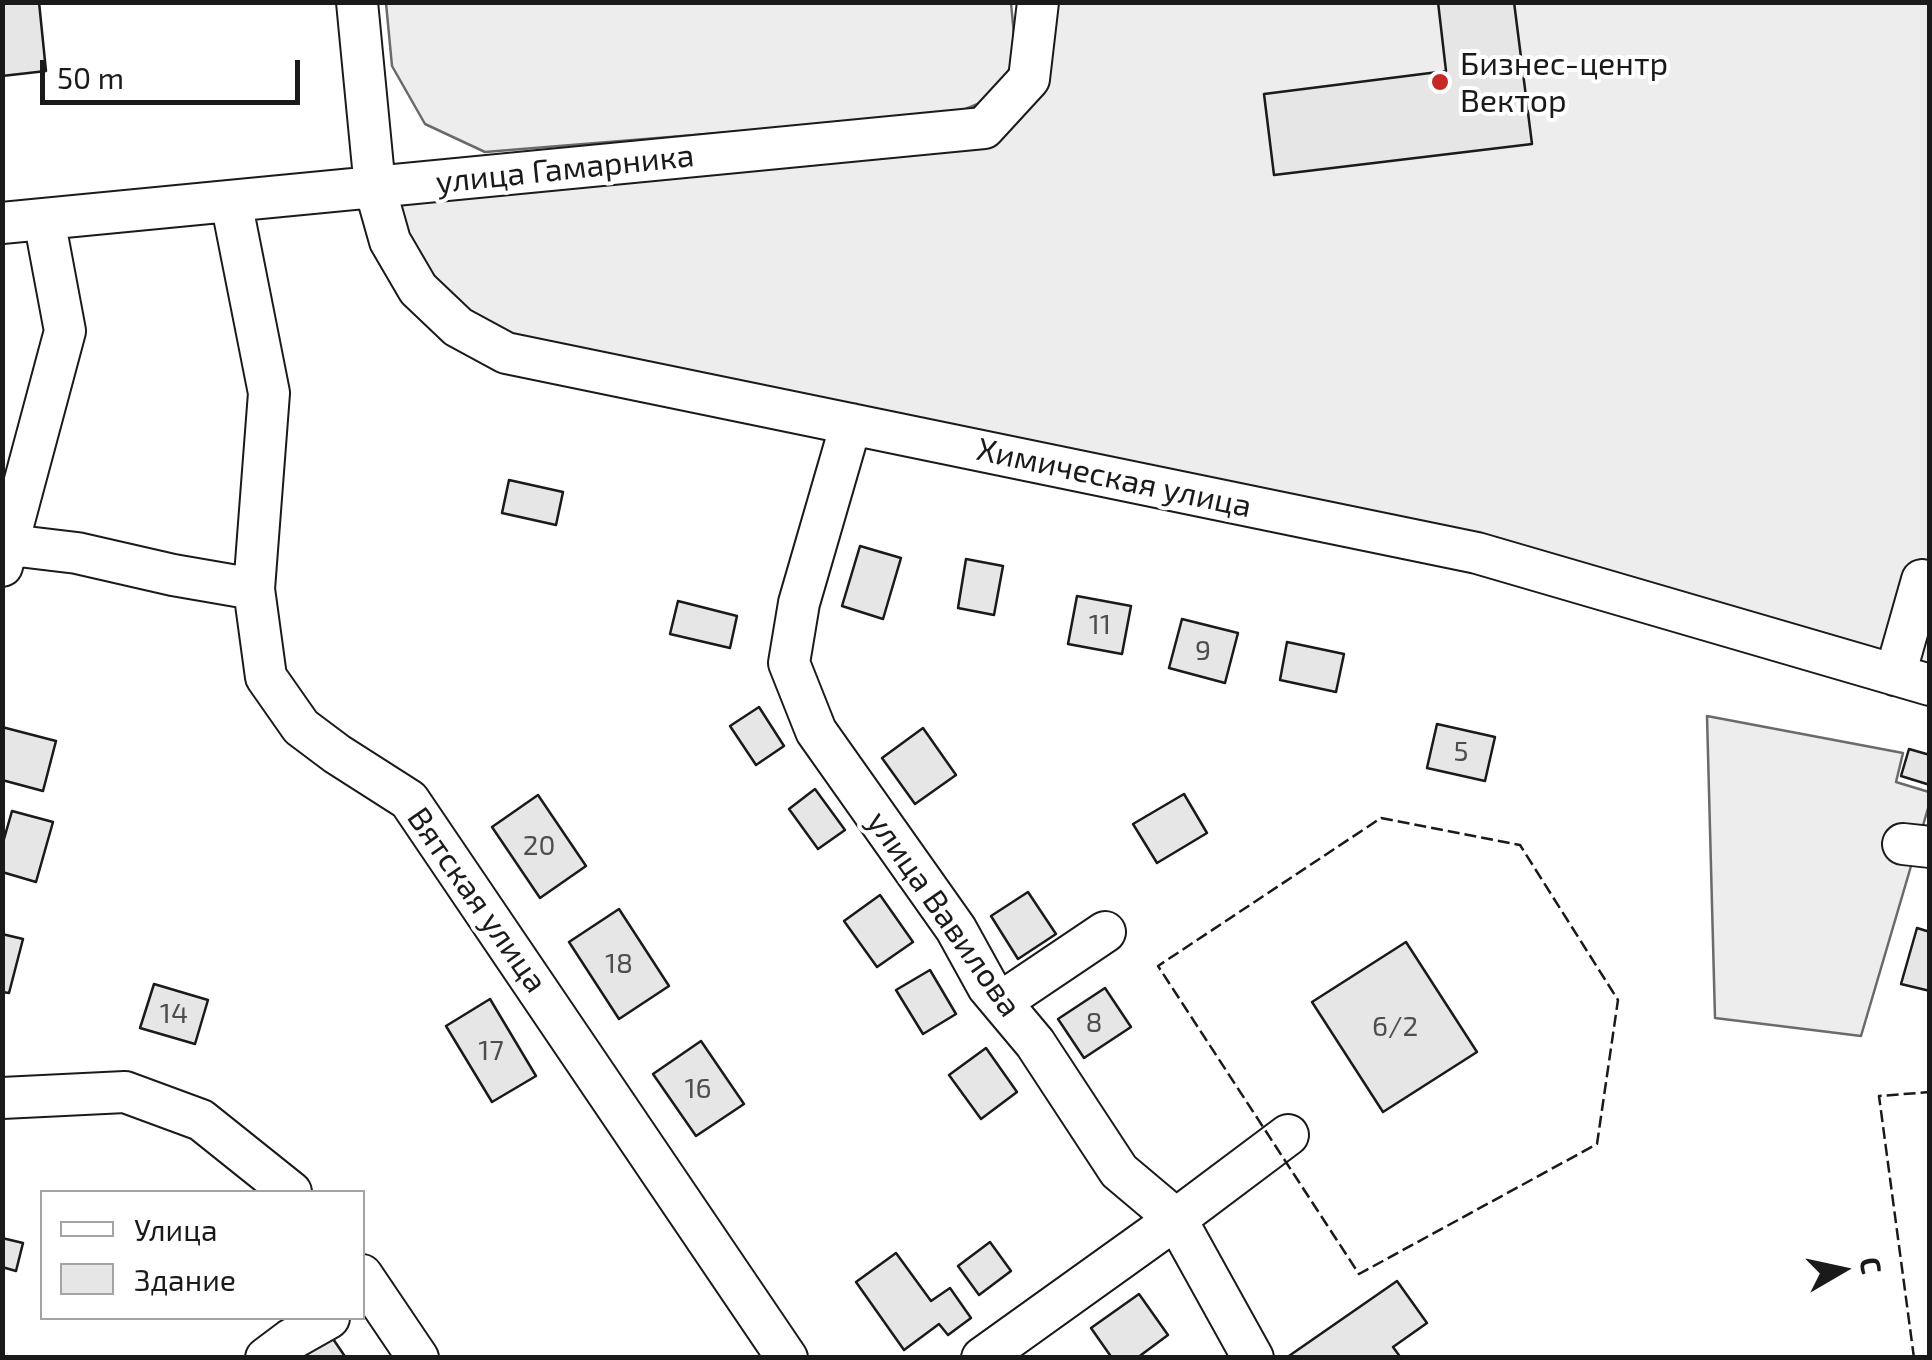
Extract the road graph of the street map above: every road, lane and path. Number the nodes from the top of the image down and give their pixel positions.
1 (358, 2) edge
2 (1038, 2) edge
3 (375, 188) junction
4 (231, 201) junction
5 (44, 219) junction
6 (2, 223) edge
7 (851, 424) junction
8 (6, 556) edge
9 (1922, 580) dead end
10 (254, 589) junction
11 (1912, 680) edge
12 (1105, 932) dead end
13 (1001, 1002) junction
14 (2, 1098) edge
15 (1288, 1135) dead end
16 (288, 1190) edge
17 (1176, 1219) junction
18 (366, 1289) edge
19 (325, 1320) edge
20 (266, 1358) edge
21 (418, 1358) edge
22 (788, 1358) edge
23 (982, 1358) edge
24 (1253, 1358) edge

1 - 3 street, Химическая улица
2 - 3 street, улица Гамарника
3 - 4 street, улица Гамарника
3 - 7 street, Химическая улица
4 - 5 street, улица Гамарника
4 - 10 street, Вятская улица
5 - 6 street, улица Гамарника
5 - 8 street
7 - 11 street, Химическая улица
7 - 13 street, улица Вавилова
8 - 10 street
9 - 11 street
10 - 22 street, Вятская улица
12 - 13 street
13 - 17 street, улица Вавилова
14 - 16 street
15 - 17 street
17 - 23 street
17 - 24 street, улица Вавилова
18 - 21 street
19 - 20 street

